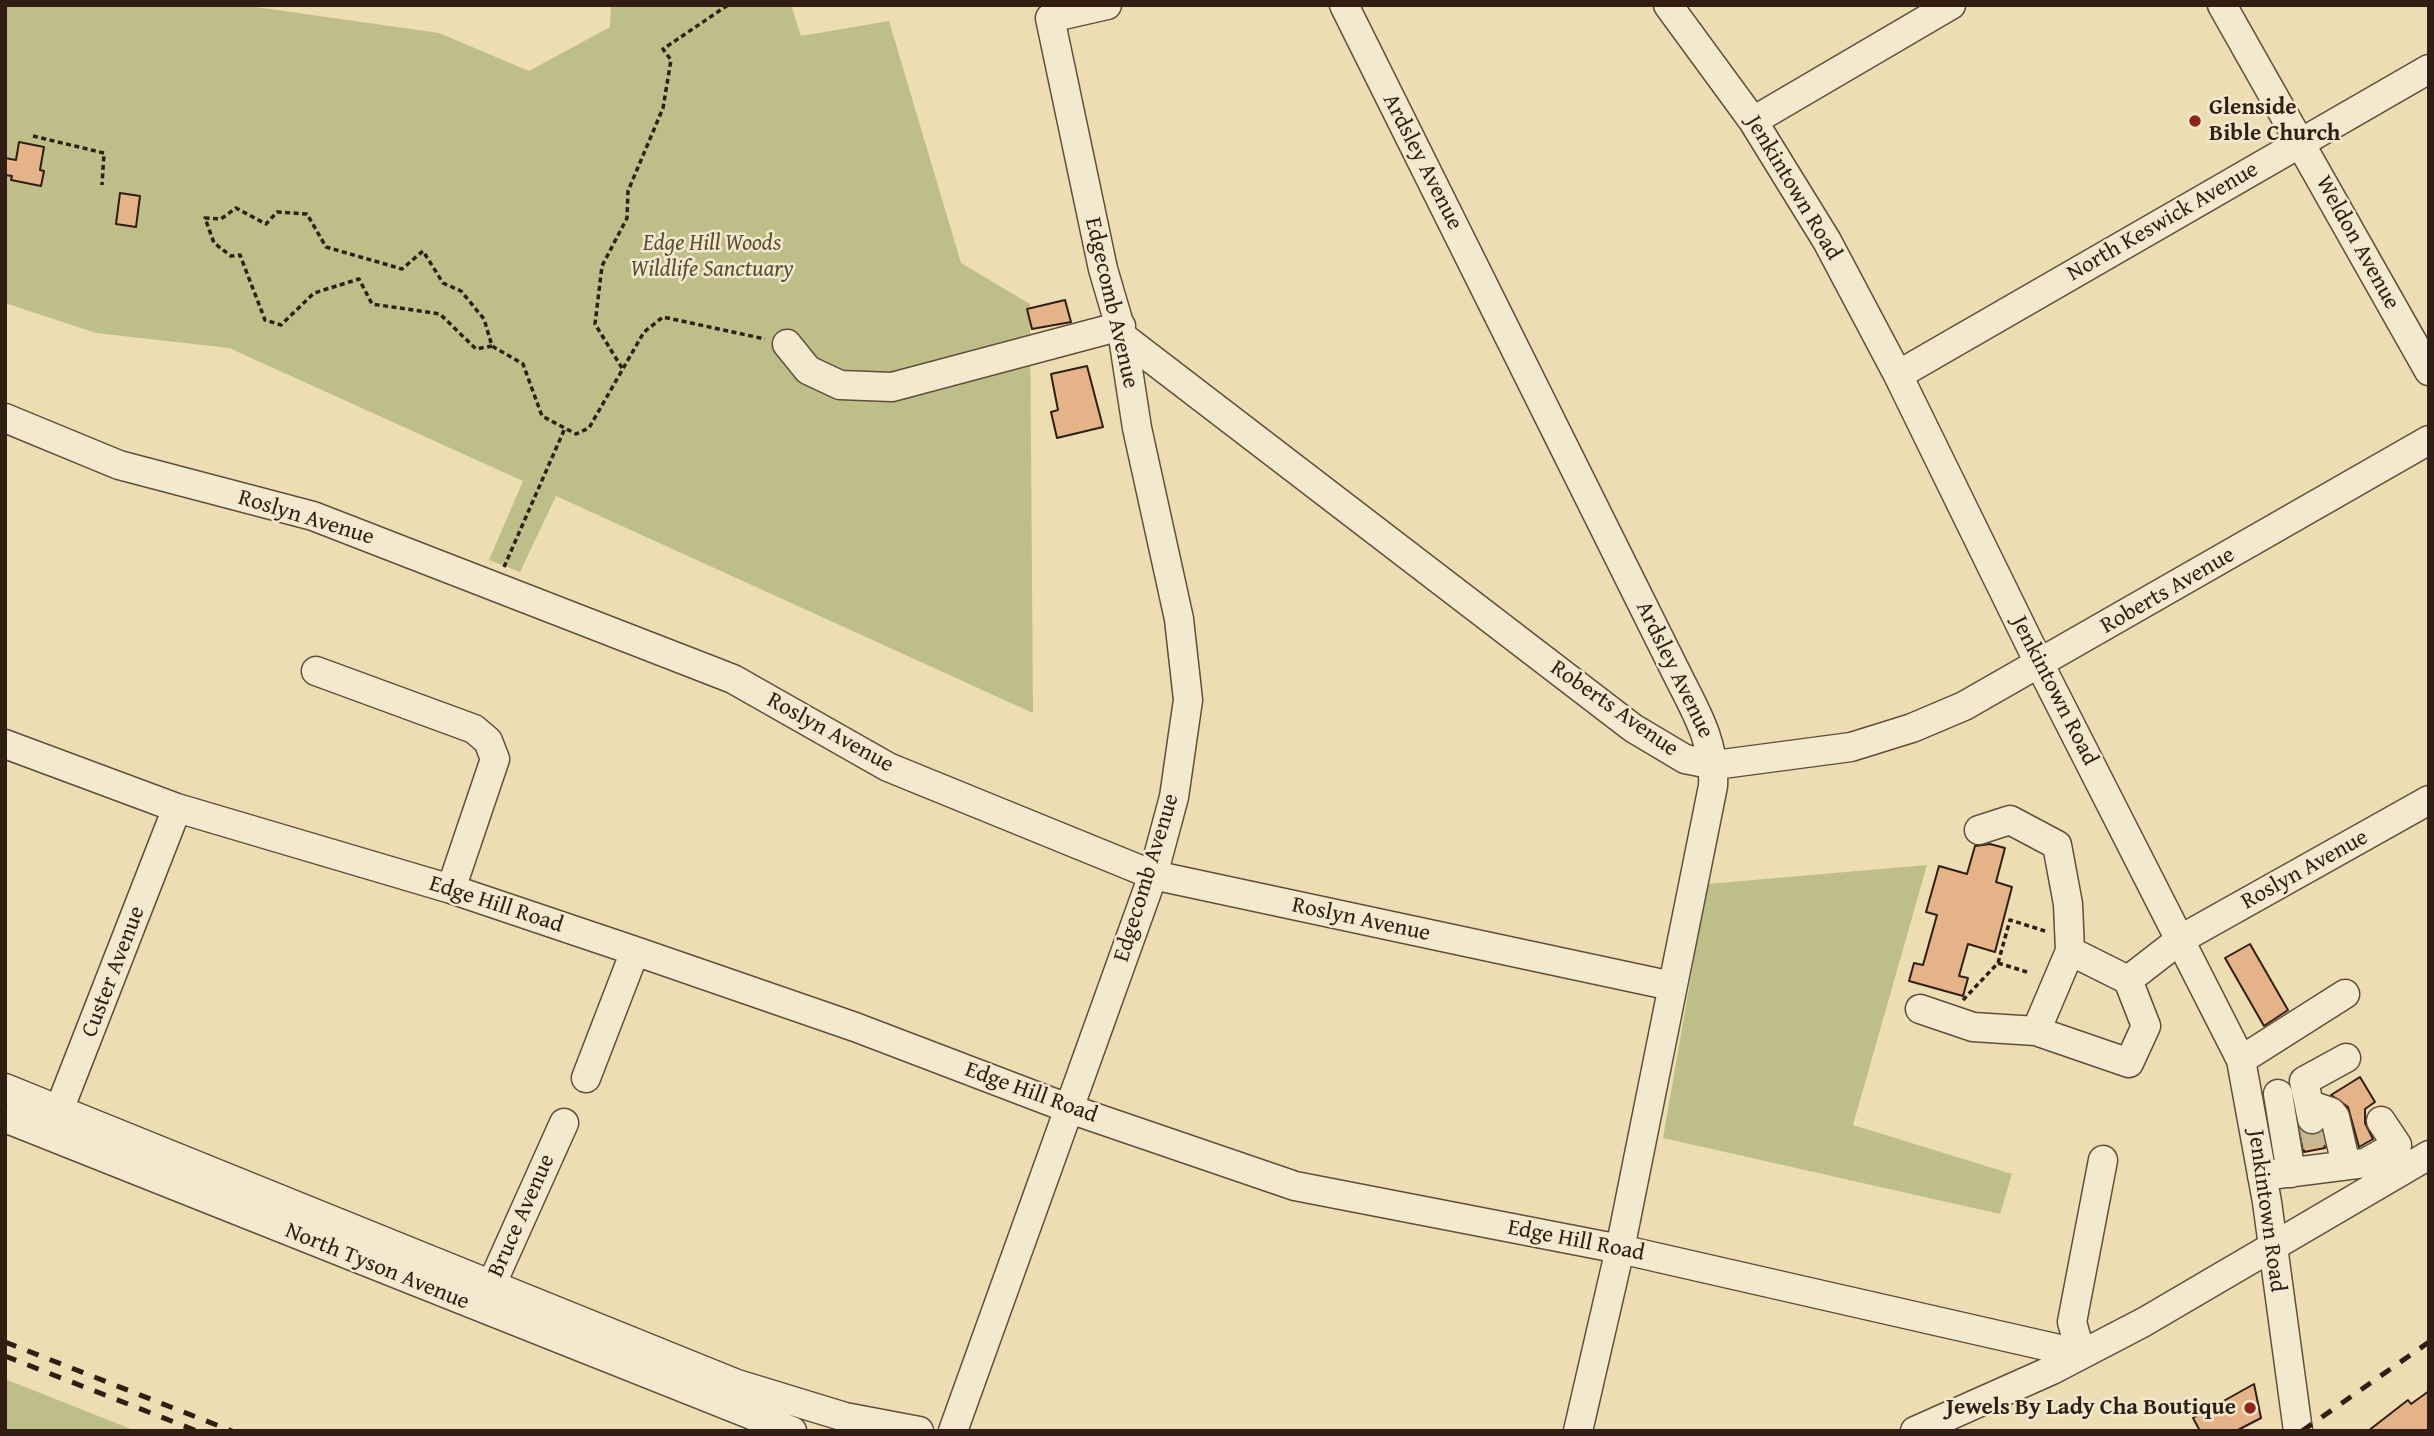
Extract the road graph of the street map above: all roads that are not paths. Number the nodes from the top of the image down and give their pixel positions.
1 (1107, 5) edge
2 (1344, 5) edge
3 (1668, 5) edge
4 (1951, 5) edge
5 (2222, 5) edge
6 (2429, 69) edge
7 (1753, 121) junction
8 (2302, 142) junction
9 (1122, 332) junction
10 (787, 344) road end
11 (2429, 371) edge
12 (1898, 375) junction
13 (5, 418) edge
14 (2429, 440) edge
15 (2040, 665) junction
16 (316, 671) dead end
17 (5, 744) edge
18 (1715, 765) junction
19 (2429, 800) edge
20 (177, 808) junction
21 (1979, 830) dead end
22 (1153, 875) junction
23 (451, 889) junction
24 (2181, 939) junction
25 (635, 951) junction
26 (2070, 951) junction
27 (2128, 980) junction
28 (1672, 986) junction
29 (2345, 994) dead end
30 (1920, 1009) dead end
31 (2036, 1031) junction
32 (2346, 1058) dead end
33 (2241, 1060) junction
34 (586, 1078) dead end
35 (5, 1088) edge
36 (2278, 1094) junction
37 (2309, 1101) junction
38 (2251, 1108) junction
39 (1070, 1109) junction
40 (60, 1110) junction
41 (5, 1118) edge
42 (2381, 1121) dead end
43 (565, 1123) dead end
44 (49, 1135) junction
45 (2412, 1155) edge
46 (2103, 1160) dead end
47 (2328, 1161) junction
48 (2291, 1173) junction
49 (2262, 1176) junction
50 (2338, 1207) junction
51 (1620, 1249) junction
52 (2272, 1249) junction
53 (492, 1283) junction
54 (480, 1309) junction
55 (2081, 1354) junction
56 (702, 1369) junction
57 (749, 1415) junction
58 (792, 1431) edge
59 (919, 1431) edge
60 (953, 1431) edge
61 (1578, 1431) edge
62 (1915, 1431) edge
63 (2298, 1431) edge

1 - 9 street, Edgecomb Avenue
2 - 18 street, Ardsley Avenue
3 - 7 street, Jenkintown Road
4 - 7 street
5 - 8 street, Weldon Avenue
6 - 8 street, North Keswick Avenue
7 - 12 street, Jenkintown Road
8 - 11 street, Weldon Avenue
8 - 12 street, North Keswick Avenue
9 - 10 street
9 - 18 street, Roberts Avenue
9 - 22 street, Edgecomb Avenue
12 - 15 street, Jenkintown Road
13 - 22 street, Roslyn Avenue
14 - 15 street, Roberts Avenue
15 - 18 street, Roberts Avenue
15 - 24 street, Jenkintown Road
16 - 23 street
17 - 20 street, Edge Hill Road
18 - 28 street, Ardsley Avenue
19 - 24 street, Roslyn Avenue
20 - 23 street, Edge Hill Road
20 - 40 street, Custer Avenue
21 - 26 street
22 - 28 street, Roslyn Avenue
22 - 39 street, Edgecomb Avenue
23 - 25 street, Edge Hill Road
24 - 27 street, Roslyn Avenue
24 - 33 street, Jenkintown Road
25 - 34 street
25 - 39 street, Edge Hill Road
26 - 27 street
26 - 31 street
27 - 31 street
28 - 51 street, Ardsley Avenue
29 - 33 street
30 - 31 street
32 - 37 street
33 - 38 street, Jenkintown Road
35 - 40 street, North Tyson Avenue
36 - 37 street
36 - 38 street
36 - 48 street
37 - 47 street
38 - 49 street, Jenkintown Road
39 - 51 street, Edge Hill Road
39 - 60 street, Edgecomb Avenue
40 - 44 street, Custer Avenue
40 - 53 street, North Tyson Avenue
41 - 44 street, North Tyson Avenue
42 - 45 street
43 - 53 street, Bruce Avenue
44 - 54 street, North Tyson Avenue
45 - 47 street
45 - 50 street
46 - 55 street
47 - 48 street
47 - 50 street
48 - 49 street
49 - 52 street, Jenkintown Road
50 - 52 street
51 - 55 street, Edge Hill Road
51 - 61 street, Ardsley Avenue
52 - 55 street
52 - 63 street, Jenkintown Road
53 - 54 street, Bruce Avenue
53 - 56 street, North Tyson Avenue
54 - 57 street, North Tyson Avenue
55 - 62 street
56 - 57 street, North Tyson Avenue
56 - 59 street, North Tyson Avenue
57 - 58 street, North Tyson Avenue

